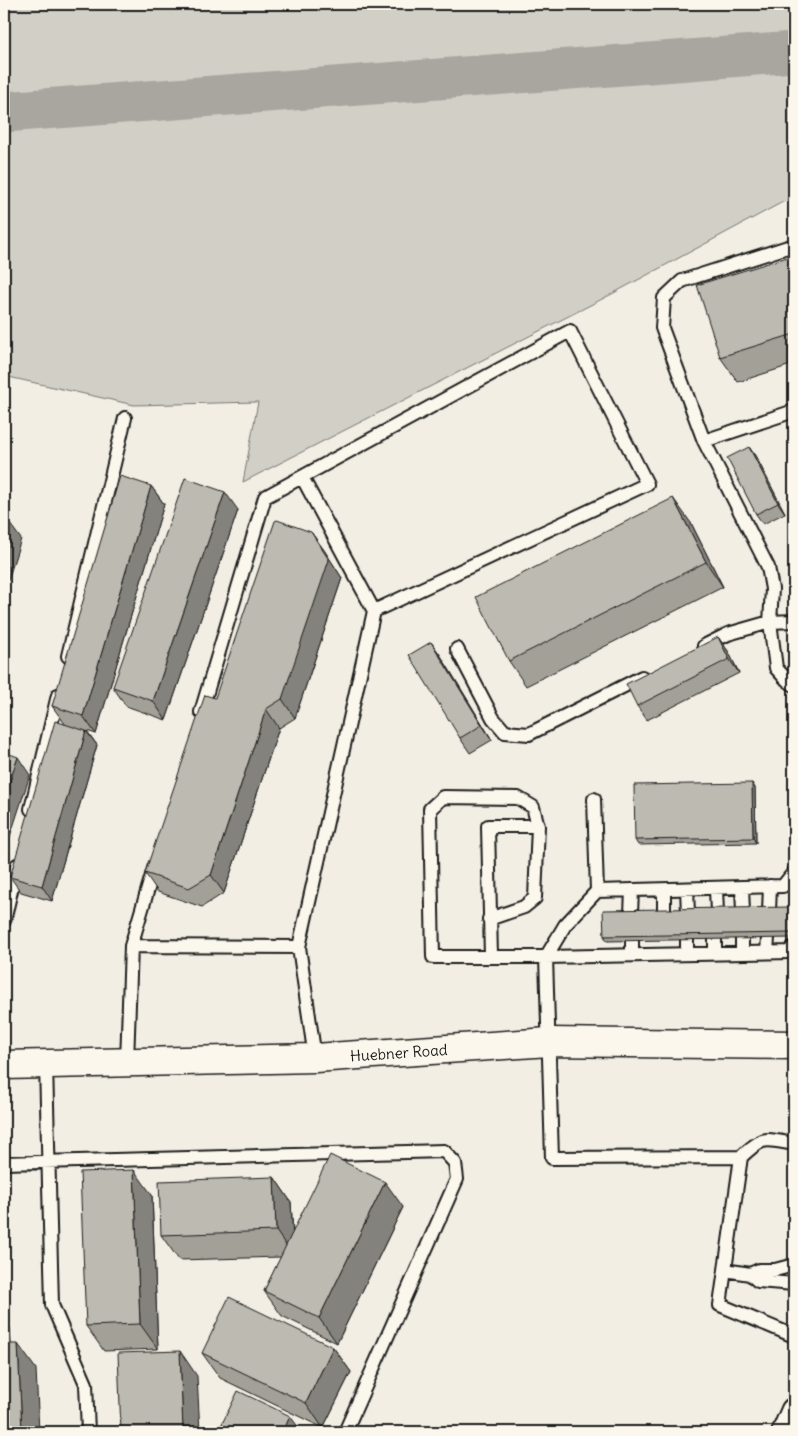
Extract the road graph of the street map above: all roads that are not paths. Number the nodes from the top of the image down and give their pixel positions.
1 (794, 245) edge
2 (794, 411) edge
3 (125, 418) dead end
4 (704, 441) junction
5 (302, 477) junction
6 (374, 611) junction
7 (794, 621) edge
8 (770, 622) junction
9 (457, 648) dead end
10 (694, 651) edge
11 (650, 673) edge
12 (794, 685) edge
13 (197, 726) edge
14 (594, 799) dead end
15 (27, 824) edge
16 (538, 826) junction
17 (160, 850) edge
18 (20, 853) edge
19 (794, 872) edge
20 (770, 886) junction
21 (742, 887) junction
22 (716, 888) junction
23 (688, 889) junction
24 (632, 890) junction
25 (664, 890) junction
26 (597, 892) junction
27 (743, 912) edge
28 (769, 912) edge
29 (688, 913) edge
30 (717, 913) edge
31 (631, 914) edge
32 (664, 914) edge
33 (489, 919) junction
34 (4, 921) edge
35 (768, 938) edge
36 (716, 939) edge
37 (742, 939) edge
38 (664, 940) edge
39 (687, 940) edge
40 (632, 941) edge
41 (131, 946) junction
42 (794, 946) edge
43 (299, 947) junction
44 (767, 952) junction
45 (742, 953) junction
46 (664, 954) junction
47 (687, 954) junction
48 (716, 954) junction
49 (632, 955) junction
50 (546, 957) junction
51 (491, 958) junction
52 (549, 1042) junction
53 (794, 1045) edge
54 (315, 1058) junction
55 (127, 1062) junction
56 (46, 1064) junction
57 (4, 1065) edge
58 (794, 1144) edge
59 (741, 1157) junction
60 (48, 1162) junction
61 (4, 1163) edge
62 (794, 1265) edge
63 (725, 1270) junction
64 (750, 1274) junction
65 (794, 1284) edge
66 (794, 1336) edge
67 (794, 1411) edge
68 (88, 1432) edge
69 (345, 1432) edge
70 (785, 1432) edge

1 - 4 lane
2 - 4 lane
3 - 15 lane
4 - 8 lane
5 - 6 lane
5 - 6 lane
5 - 13 lane
6 - 43 lane
7 - 8 lane
8 - 10 lane
8 - 12 lane
9 - 11 lane
14 - 26 lane
16 - 33 lane
16 - 33 lane
16 - 51 lane
17 - 41 lane
18 - 34 lane
19 - 20 lane
20 - 21 lane
20 - 28 lane
21 - 22 lane
21 - 27 lane
22 - 23 lane
22 - 30 lane
23 - 25 lane
23 - 29 lane
24 - 25 lane
24 - 26 lane
24 - 31 lane
25 - 32 lane
26 - 50 lane
33 - 51 lane
35 - 44 lane
36 - 48 lane
37 - 45 lane
38 - 46 lane
39 - 47 lane
40 - 49 lane
41 - 43 lane
41 - 55 lane
42 - 44 lane
43 - 54 lane
44 - 45 lane
45 - 48 lane
46 - 47 lane
46 - 49 lane
47 - 48 lane
49 - 50 lane
50 - 51 lane
50 - 52 lane
52 - 53 main road, Huebner Road
52 - 54 main road, Huebner Road
52 - 59 lane
54 - 55 main road, Huebner Road
55 - 56 main road, Huebner Road
56 - 57 main road, Huebner Road
56 - 60 lane
58 - 59 lane
59 - 63 lane
60 - 61 lane
60 - 68 lane
60 - 69 lane
62 - 64 lane
63 - 64 lane
63 - 66 lane
64 - 65 lane
67 - 70 street

